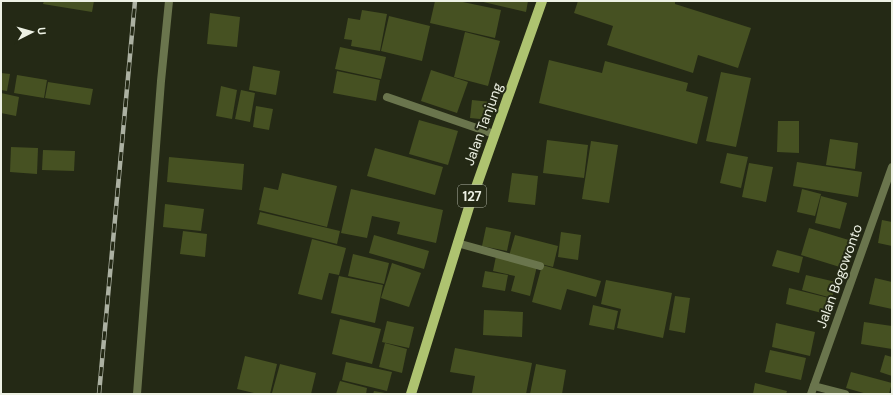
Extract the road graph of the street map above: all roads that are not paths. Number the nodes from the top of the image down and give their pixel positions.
1 (169, 1) edge
2 (542, 1) edge
3 (386, 97) dead end
4 (494, 134) junction
5 (892, 166) edge
6 (457, 243) junction
7 (540, 266) dead end
8 (814, 386) junction
9 (137, 394) edge
10 (411, 394) edge
11 (811, 394) edge
12 (845, 394) edge

1 - 9 street
2 - 4 main road, Jalan Tanjung / 127
3 - 4 street
4 - 6 main road, Jalan Tanjung / 127
5 - 8 street, Jalan Bogowonto
6 - 7 street
6 - 10 main road, Jalan Tanjung / 127
8 - 11 street, Jalan Bogowonto
8 - 12 street

